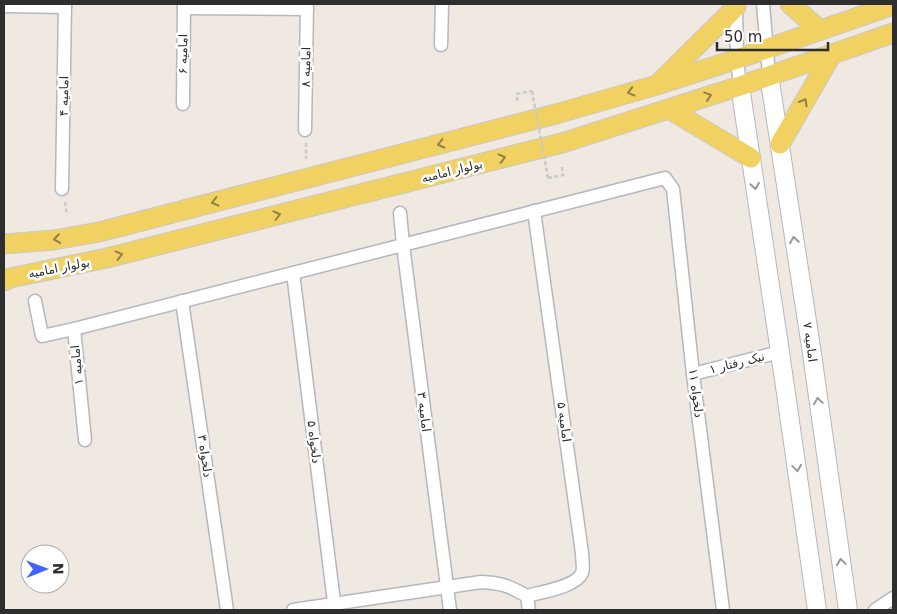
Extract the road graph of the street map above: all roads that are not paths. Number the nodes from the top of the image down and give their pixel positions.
1 (442, 4) edge
2 (762, 4) edge
3 (790, 4) edge
4 (65, 5) edge
5 (736, 5) edge
6 (893, 5) edge
7 (4, 6) edge
8 (184, 6) edge
9 (307, 7) edge
10 (820, 30) junction
11 (893, 33) edge
12 (441, 45) dead end
13 (766, 49) junction
14 (832, 54) junction
15 (737, 59) junction
16 (769, 75) junction
17 (657, 85) junction
18 (740, 86) junction
19 (183, 104) dead end
20 (669, 109) junction
21 (305, 130) dead end
22 (780, 144) junction
23 (751, 158) junction
24 (62, 189) dead end
25 (534, 211) junction
26 (400, 213) dead end
27 (4, 244) edge
28 (403, 245) junction
29 (293, 273) junction
30 (4, 281) edge
31 (35, 301) dead end
32 (182, 301) junction
33 (74, 329) junction
34 (780, 352) junction
35 (693, 374) junction
36 (85, 440) dead end
37 (447, 588) junction
38 (527, 596) junction
39 (893, 598) edge
40 (335, 607) edge
41 (227, 610) edge
42 (293, 610) edge
43 (450, 610) edge
44 (529, 610) edge
45 (723, 610) edge
46 (817, 610) edge
47 (848, 610) edge
48 (875, 610) edge

1 - 12 street
2 - 13 street
3 - 10 main road
4 - 7 street
4 - 24 street, امامیه ۴
5 - 15 street
5 - 17 main road
6 - 10 main road
8 - 9 street
8 - 19 street, امامیه ۶
9 - 21 street, امامیه ۸
10 - 13 main road
11 - 14 main road, بولوار امامیه
13 - 15 main road
13 - 16 street
14 - 16 main road, بولوار امامیه
22 -> 14 main road
15 - 17 main road
15 - 18 street
16 - 18 main road, بولوار امامیه
16 - 22 street, امامیه ۷
17 -> 27 main road
20 -> 18 main road, بولوار امامیه
18 - 23 street
20 - 23 main road
30 -> 20 main road, بولوار امامیه
47 -> 22 street, امامیه ۷
23 -> 34 street
25 - 28 street
25 - 35 street, دلخواه ۱۱
25 - 38 street, امامیه ۵
26 - 28 street, امامیه ۳
28 - 29 street
28 - 37 street, امامیه ۳
29 - 32 street
29 - 40 street, دلخواه ۵
31 - 33 street, امامیه ۱
32 - 33 street
32 - 41 street, دلخواه ۳
33 - 36 street, امامیه ۱
34 - 35 street, نیک رفتار ۱
34 -> 46 street
35 - 45 street, دلخواه ۱۱
37 - 38 street
37 - 40 street
37 - 43 street, امامیه ۳
38 - 44 street
39 - 48 street
40 - 42 street

